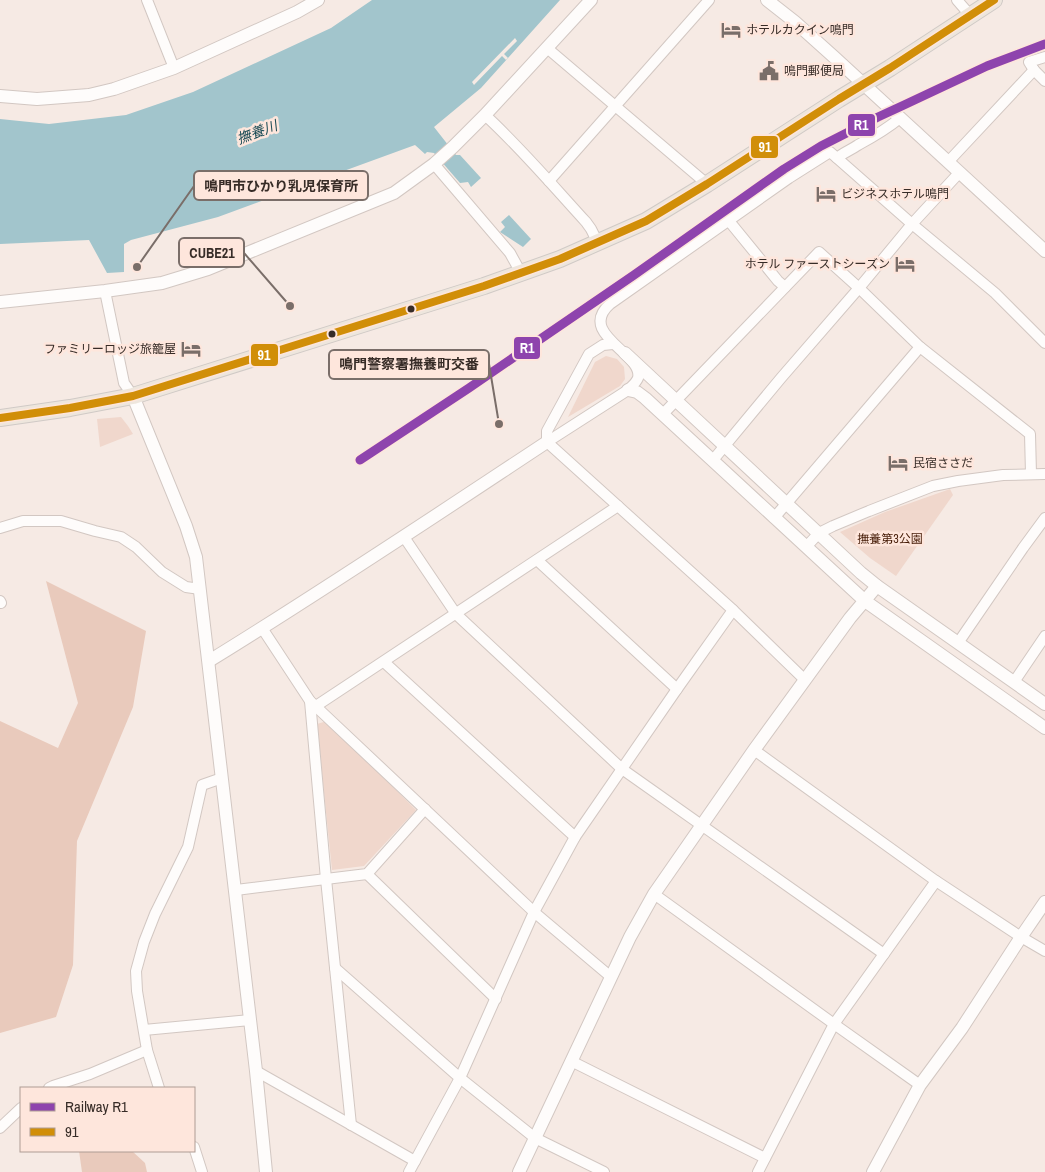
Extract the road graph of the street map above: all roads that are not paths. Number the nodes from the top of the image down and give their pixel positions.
1 (147, 0) edge
2 (318, 0) edge
3 (591, 0) edge
4 (709, 0) edge
5 (767, 0) edge
6 (957, 0) edge
7 (994, 0) edge
8 (970, 15) junction
9 (547, 48) junction
10 (1045, 57) edge
11 (174, 68) junction
12 (1034, 70) junction
13 (1045, 81) edge
14 (864, 84) junction
15 (0, 96) edge
16 (615, 107) junction
17 (485, 115) junction
18 (900, 118) junction
19 (837, 158) junction
20 (436, 162) junction
21 (948, 162) junction
22 (960, 173) junction
23 (549, 181) junction
24 (706, 184) junction
25 (729, 221) junction
26 (912, 224) junction
27 (598, 243) junction
28 (1045, 251) edge
29 (521, 273) junction
30 (785, 287) junction
31 (859, 288) junction
32 (105, 291) junction
33 (0, 302) edge
34 (1045, 343) edge
35 (613, 344) junction
36 (920, 348) junction
37 (624, 353) junction
38 (628, 390) junction
39 (133, 396) junction
40 (677, 401) junction
41 (664, 414) junction
42 (0, 418) edge
43 (547, 442) junction
44 (725, 445) junction
45 (712, 460) junction
46 (1032, 474) junction
47 (1045, 474) edge
48 (787, 504) junction
49 (618, 506) junction
50 (774, 518) junction
51 (1045, 518) edge
52 (0, 528) edge
53 (819, 533) junction
54 (404, 537) junction
55 (806, 547) junction
56 (537, 560) junction
57 (877, 586) junction
58 (200, 589) junction
59 (864, 601) junction
60 (734, 610) junction
61 (456, 614) junction
62 (262, 628) junction
63 (1045, 636) edge
64 (958, 643) junction
65 (209, 660) junction
66 (384, 662) junction
67 (806, 680) junction
68 (1014, 682) junction
69 (677, 689) junction
70 (313, 704) junction
71 (1045, 704) edge
72 (1045, 728) edge
73 (754, 750) junction
74 (622, 769) junction
75 (222, 778) junction
76 (426, 809) junction
77 (702, 824) junction
78 (575, 837) junction
79 (367, 874) junction
80 (326, 879) junction
81 (936, 881) junction
82 (236, 890) junction
83 (654, 894) junction
84 (1045, 902) edge
85 (534, 912) junction
86 (1021, 937) junction
87 (1045, 951) edge
88 (884, 954) junction
89 (336, 968) junction
90 (611, 977) junction
91 (496, 999) junction
92 (250, 1020) junction
93 (834, 1024) junction
94 (144, 1030) junction
95 (147, 1050) junction
96 (572, 1061) junction
97 (256, 1071) junction
98 (460, 1078) junction
99 (920, 1085) junction
100 (51, 1087) edge
101 (159, 1087) edge
102 (20, 1109) edge
103 (351, 1125) junction
104 (0, 1128) edge
105 (535, 1138) junction
106 (195, 1150) edge
107 (765, 1158) junction
108 (415, 1161) junction
109 (202, 1172) edge
110 (266, 1172) edge
111 (409, 1172) edge
112 (519, 1172) edge
113 (604, 1172) edge
114 (758, 1172) edge
115 (873, 1172) edge

1 - 11 street
2 - 11 street
3 - 9 street
4 - 16 street
5 - 14 street
6 - 8 street
7 - 8 highway
8 - 14 highway
9 - 16 street
9 - 17 street
10 - 12 street
11 - 15 street
12 - 13 street
12 - 21 street
14 - 18 street
14 - 24 highway
16 - 23 street
16 - 24 street
17 - 20 street
17 - 23 street
18 - 19 street
18 - 21 street
19 - 25 street
19 - 26 street
20 - 29 street
20 - 32 street
21 - 22 street
22 - 26 street
22 - 28 street
23 - 27 street
24 - 27 highway
25 - 30 street
25 - 35 street
26 - 31 street
26 - 34 street
27 - 29 highway
29 - 39 highway
30 - 31 street
30 - 40 street
31 - 36 street
31 - 44 street
32 - 33 street
32 - 39 street
35 - 37 street
35 - 43 street
36 - 46 street
36 - 48 street
37 - 38 street
37 - 40 street
38 - 41 street
38 - 43 street
39 - 42 highway
39 - 58 street
40 - 41 street
40 - 44 street
41 - 45 street
43 - 49 street
43 - 54 street
44 - 45 street
44 - 48 street
45 - 50 street
46 - 47 street
46 - 53 street
48 - 50 street
48 - 53 street
49 - 56 street
49 - 60 street
50 - 55 street
51 - 64 street
52 - 58 street
53 - 55 street
53 - 57 street
54 - 61 street
54 - 62 street
55 - 59 street
56 - 61 street
56 - 69 street
57 - 59 street
57 - 64 street
58 - 65 street
59 - 67 street
59 - 72 street
60 - 67 street
60 - 69 street
61 - 66 street
61 - 74 street
62 - 65 street
62 - 70 street
63 - 68 street
64 - 68 street
65 - 75 street
66 - 70 street
66 - 78 street
67 - 73 street
68 - 71 street
69 - 74 street
70 - 76 street
70 - 80 street
73 - 77 street
73 - 81 street
74 - 77 street
74 - 78 street
75 - 82 street
75 - 94 street
76 - 79 street
76 - 85 street
77 - 83 street
77 - 88 street
78 - 85 street
79 - 80 street
79 - 91 street
80 - 82 street
80 - 89 street
81 - 86 street
81 - 88 street
82 - 92 street
83 - 90 street
83 - 93 street
84 - 86 street
85 - 90 street
85 - 91 street
86 - 87 street
86 - 99 street
88 - 93 street
89 - 98 street
89 - 103 street
90 - 96 street
91 - 98 street
92 - 94 street
92 - 97 street
93 - 99 street
93 - 107 street
94 - 95 street
95 - 100 street
95 - 101 street
96 - 105 street
96 - 107 street
97 - 103 street
97 - 110 street
98 - 105 street
98 - 108 street
99 - 115 street
102 - 104 street
103 - 108 street
105 - 112 street
105 - 113 street
106 - 109 street
107 - 114 street
108 - 111 street

